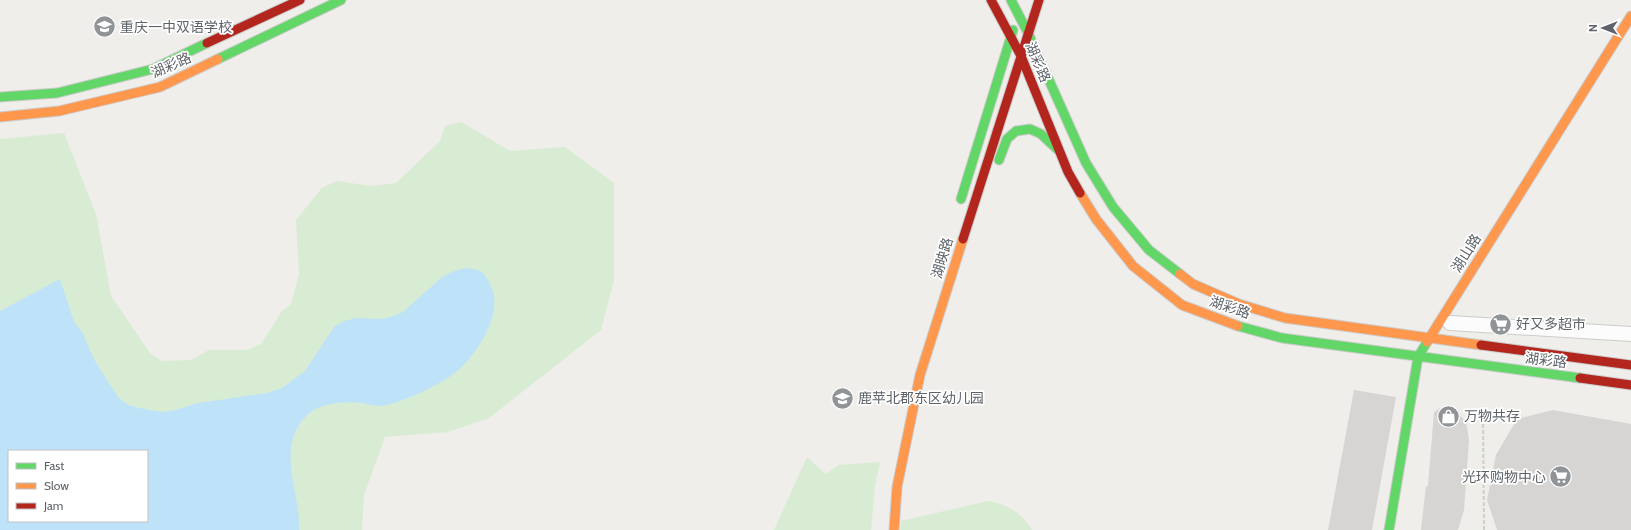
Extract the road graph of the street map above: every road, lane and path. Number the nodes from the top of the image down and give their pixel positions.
1 (300, 0) edge
2 (341, 0) edge
3 (991, 0) edge
4 (1011, 0) edge
5 (1023, 0) edge
6 (1039, 0) edge
7 (1018, 14) junction
8 (1631, 16) edge
9 (1028, 33) junction
10 (1011, 36) junction
11 (1021, 56) junction
12 (0, 97) edge
13 (0, 117) edge
14 (1060, 152) junction
15 (975, 201) junction
16 (958, 208) dead end
17 (1451, 304) junction
18 (1450, 322) junction
19 (1631, 334) edge
20 (1430, 338) junction
21 (1470, 343) junction
22 (1418, 358) junction
23 (1631, 365) edge
24 (1631, 384) edge
25 (1483, 412) dead end
26 (894, 530) edge
27 (1389, 530) edge
28 (1484, 530) edge

1 - 12 main road, 湖彩路
2 - 13 main road, 湖彩路
3 - 10 main road, 湖彩路
4 - 7 main road, 湖彩路
5 - 7 main road
6 - 9 main road, 湖映路
7 - 9 main road, 湖彩路
7 - 10 main road
8 - 17 main road, 湖山路
9 - 11 main road, 湖映路
9 - 20 main road, 湖彩路
10 - 11 main road, 湖彩路
10 - 16 main road
11 - 14 main road, 湖彩路
11 - 15 main road, 湖映路
14 - 15 main road
14 - 22 main road, 湖彩路
15 - 26 main road, 湖映路
17 - 18 main road
17 - 20 main road, 湖山路
18 - 19 street
18 - 21 main road
20 - 21 main road, 湖彩路
20 - 22 main road, 湖山路
21 - 23 main road, 湖彩路
22 - 24 main road, 湖彩路
22 - 27 main road, 湖山路
25 - 28 path

